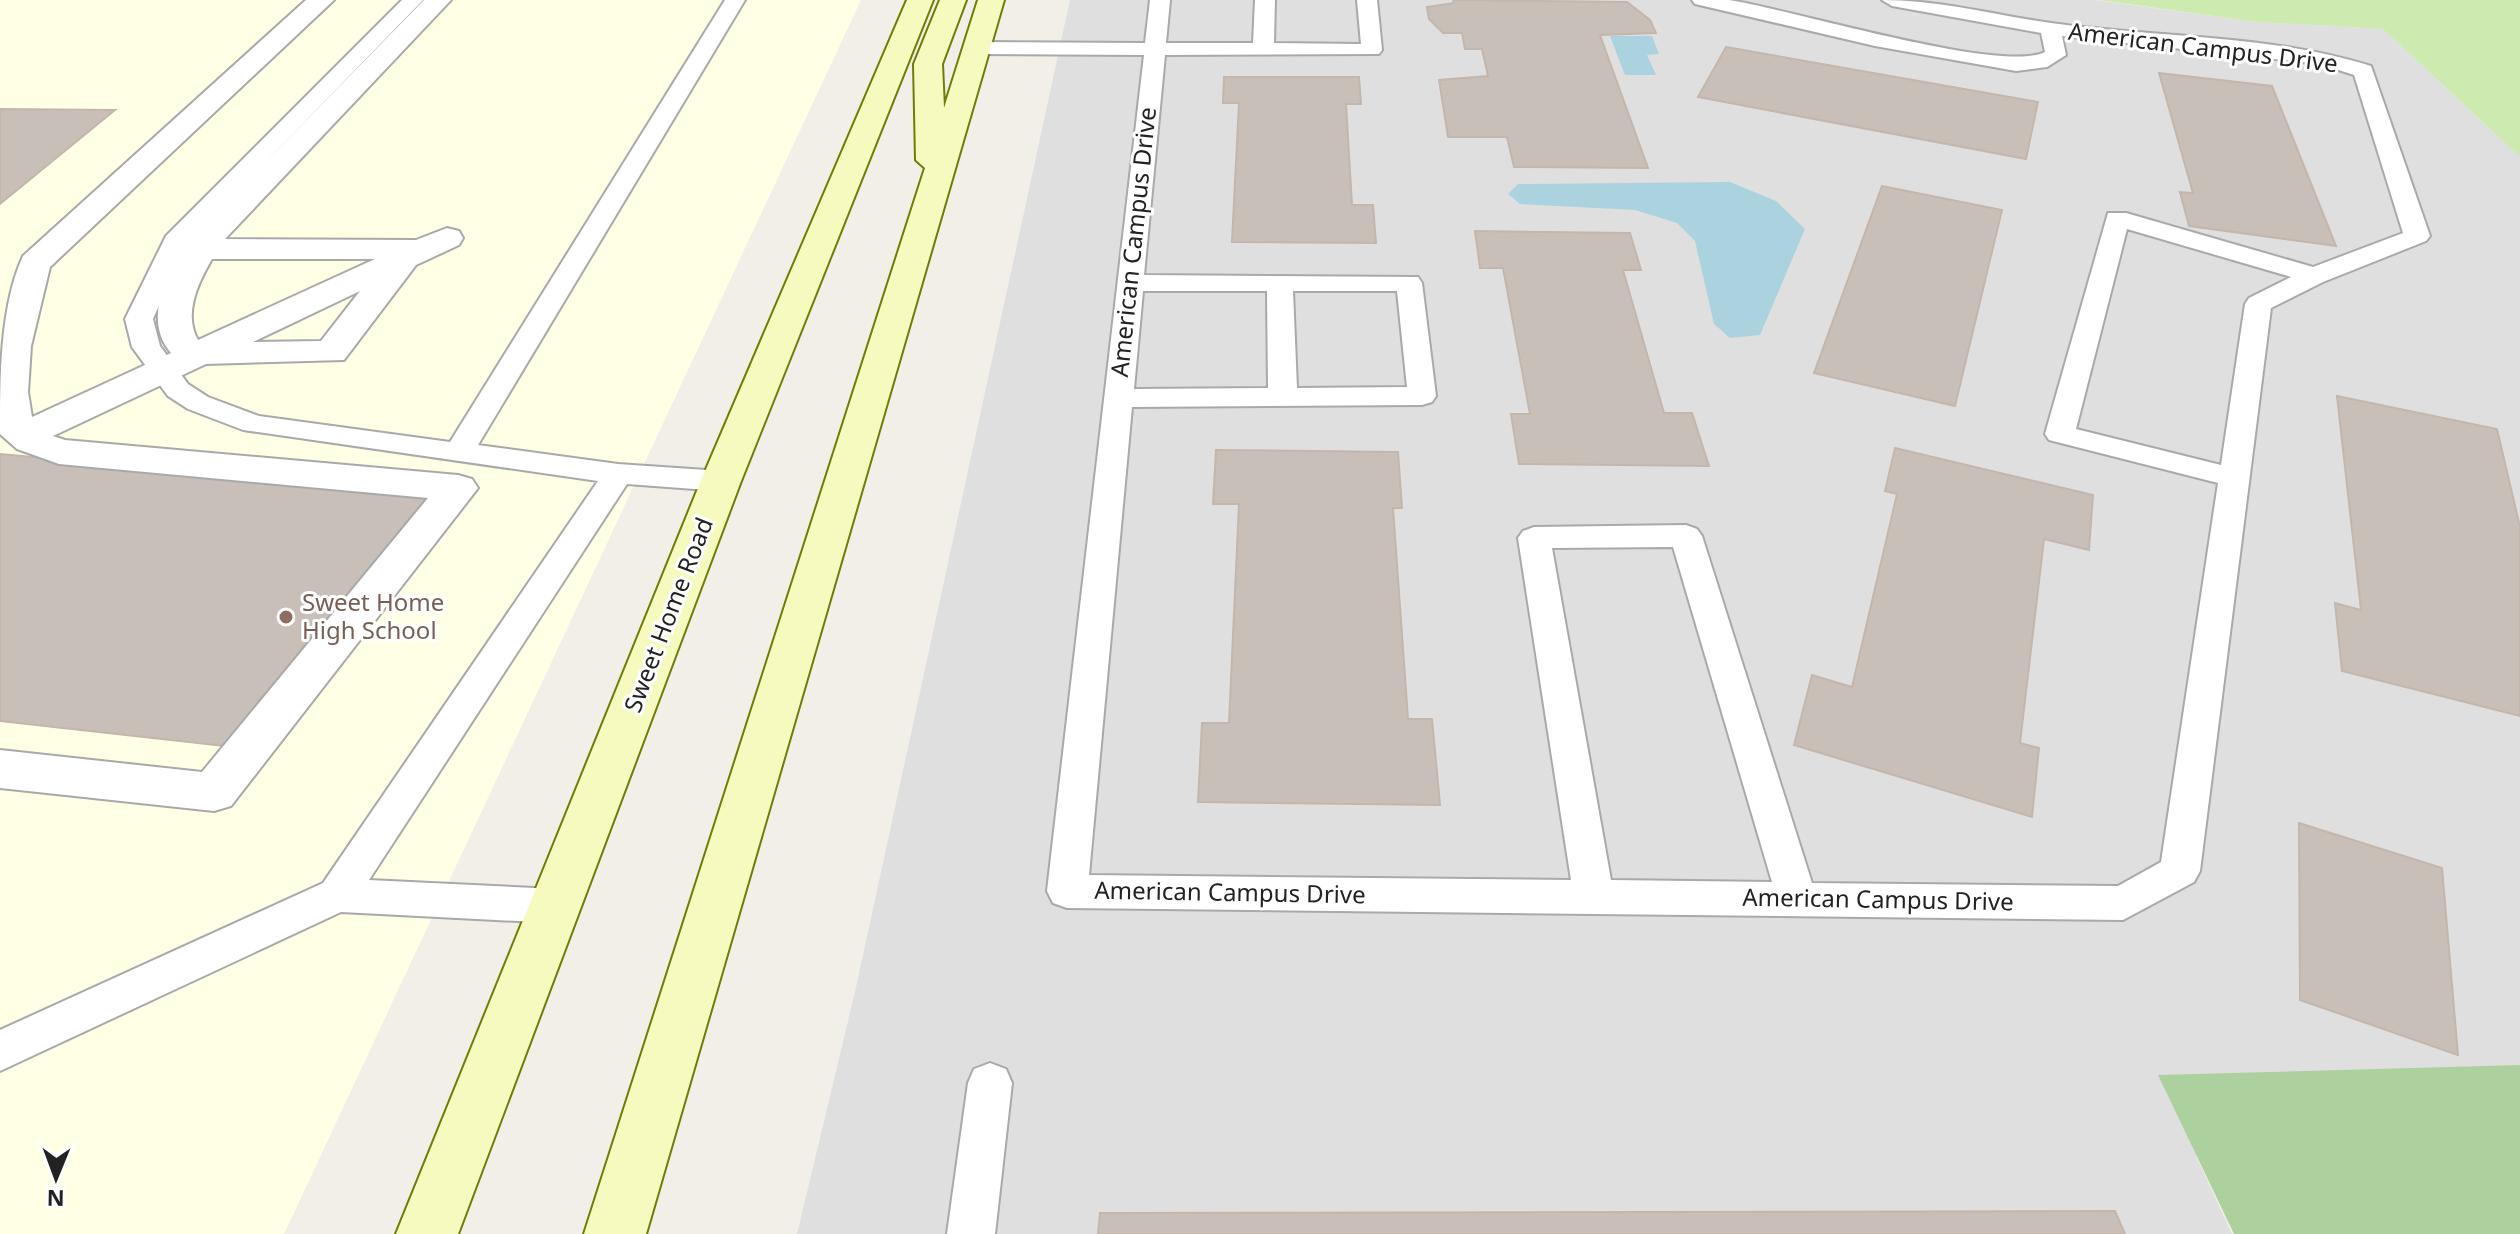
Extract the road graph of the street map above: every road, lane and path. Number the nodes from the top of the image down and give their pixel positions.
1 (321, 0) edge
2 (413, 0) edge
3 (438, 0) edge
4 (735, 0) edge
5 (920, 0) edge
6 (953, 0) edge
7 (991, 0) edge
8 (1160, 0) edge
9 (1265, 0) edge
10 (1367, 0) edge
11 (1702, 0) edge
12 (1892, 0) edge
13 (2050, 29) junction
14 (977, 48) junction
15 (1154, 49) junction
16 (1263, 49) junction
17 (932, 195) junction
18 (447, 238) dead end
19 (199, 249) junction
20 (403, 259) junction
21 (2314, 276) junction
22 (1130, 283) junction
23 (1280, 283) junction
24 (203, 352) junction
25 (162, 371) junction
26 (1283, 397) junction
27 (1118, 398) junction
28 (24, 435) junction
29 (459, 452) junction
30 (618, 474) junction
31 (2235, 478) junction
32 (721, 481) junction
33 (0, 769) edge
34 (337, 895) junction
35 (1594, 897) junction
36 (1797, 900) junction
37 (556, 906) junction
38 (0, 1051) edge
39 (990, 1083) dead end
40 (427, 1234) edge
41 (615, 1234) edge
42 (971, 1234) edge

1 - 28 street
2 - 25 lane
3 - 19 street
4 - 29 lane
5 - 32 main road, Sweet Home Road
6 - 17 main road
7 - 14 main road
8 - 15 lane, American Campus Drive
9 - 16 lane
10 - 16 lane
11 - 13 lane
12 - 13 lane, American Campus Drive
13 - 21 lane, American Campus Drive
14 - 15 lane
14 - 17 main road
15 - 16 lane
15 - 22 lane, American Campus Drive
17 - 41 main road
18 - 20 street
19 - 20 street
19 - 24 street
20 - 24 street
20 - 24 street
21 - 31 lane, American Campus Drive
21 - 31 lane
22 - 23 lane
22 - 27 lane, American Campus Drive
23 - 26 lane
23 - 26 lane
24 - 25 street
25 - 28 street
25 - 29 lane
26 - 27 lane
27 - 35 lane, American Campus Drive
28 - 33 street
29 - 30 lane
30 - 32 lane
30 - 34 lane
31 - 36 lane, American Campus Drive
32 - 37 main road, Sweet Home Road
34 - 37 lane
34 - 38 lane
35 - 36 lane, American Campus Drive
35 - 36 lane
37 - 40 main road, Sweet Home Road
39 - 42 lane

